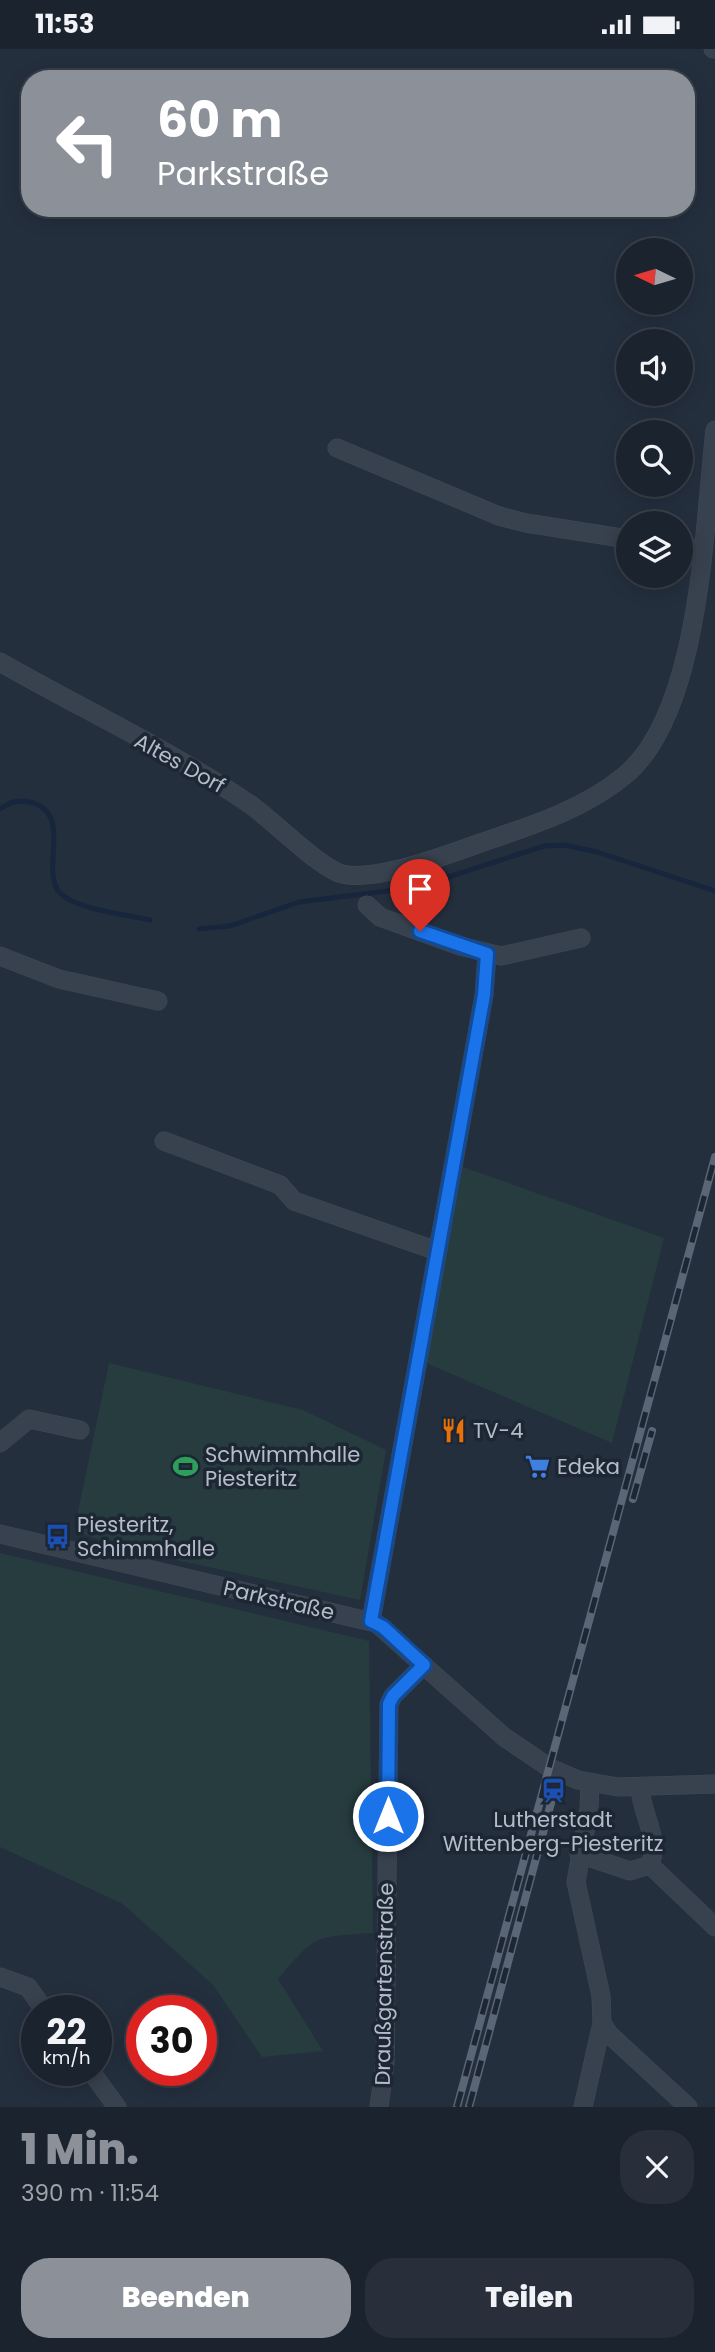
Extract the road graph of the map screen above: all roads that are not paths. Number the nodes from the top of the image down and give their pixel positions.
1 (715, 430) edge
2 (337, 448) dead end
3 (616, 537) edge
4 (693, 548) edge
5 (701, 549) junction
6 (0, 662) edge
7 (367, 905) dead end
8 (581, 937) dead end
9 (487, 954) junction
10 (0, 956) edge
11 (158, 1001) dead end
12 (164, 1141) dead end
13 (437, 1251) junction
14 (80, 1430) dead end
15 (0, 1443) edge
16 (0, 1534) edge
17 (371, 1621) junction
18 (424, 1665) junction
19 (590, 1783) junction
20 (715, 1784) edge
21 (640, 1787) junction
22 (579, 1854) junction
23 (650, 1865) junction
24 (715, 1927) edge
25 (0, 1977) edge
26 (33, 1995) edge
27 (603, 2023) junction
28 (102, 2086) edge
29 (117, 2107) edge
30 (379, 2107) edge
31 (583, 2107) edge
32 (688, 2107) edge

1 - 5 street
2 - 3 street
4 - 5 street
5 - 6 street, Altes Dorf
7 - 9 street
8 - 9 street
9 - 13 street
10 - 11 street
12 - 13 street
13 - 17 street
14 - 15 street
16 - 17 street, Parkstraße
17 - 18 street, Parkstraße
18 - 19 street, Parkstraße
18 - 30 street, Draußgartenstraße
19 - 21 street, Parkstraße
19 - 22 street
20 - 21 street, Parkstraße
21 - 23 street
22 - 23 street
22 - 27 street
23 - 24 street
25 - 26 street
27 - 31 street
27 - 32 street
28 - 29 street

